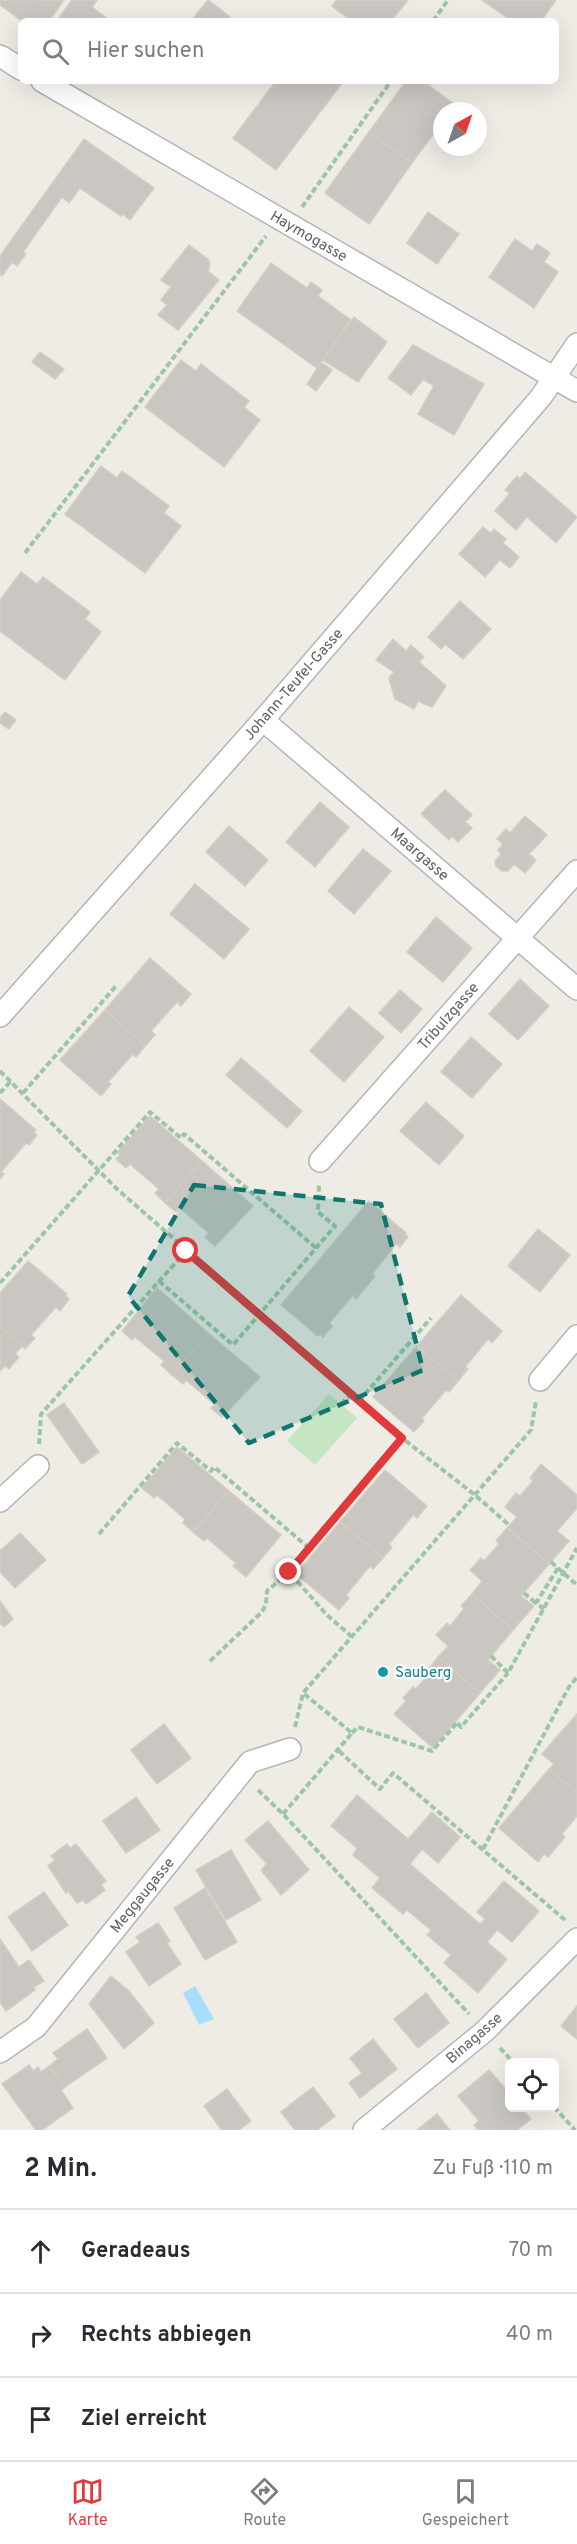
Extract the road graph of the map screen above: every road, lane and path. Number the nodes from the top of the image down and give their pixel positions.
1 (448, 0) edge
2 (435, 18) edge
3 (0, 57) edge
4 (18, 67) edge
5 (47, 84) edge
6 (389, 84) edge
7 (285, 222) junction
8 (577, 344) edge
9 (555, 378) junction
10 (577, 391) edge
11 (26, 553) dead end
12 (263, 720) junction
13 (577, 871) edge
14 (517, 937) junction
15 (116, 986) dead end
16 (577, 989) edge
17 (0, 1016) edge
18 (0, 1071) edge
19 (11, 1081) junction
20 (0, 1093) edge
21 (23, 1093) junction
22 (320, 1161) joint
23 (98, 1170) junction
24 (316, 1248) junction
25 (186, 1251) junction
26 (159, 1281) junction
27 (0, 1283) edge
28 (259, 1314) junction
29 (431, 1318) dead end
30 (577, 1336) edge
31 (540, 1380) joint
32 (351, 1394) junction
33 (359, 1401) junction
34 (341, 1404) dead end
35 (402, 1438) junction
36 (38, 1466) joint
37 (475, 1495) junction
38 (0, 1501) edge
39 (509, 1525) dead end
40 (99, 1534) dead end
41 (309, 1548) junction
42 (577, 1548) edge
43 (551, 1562) dead end
44 (558, 1568) junction
45 (289, 1572) junction
46 (564, 1573) junction
47 (577, 1585) edge
48 (524, 1593) dead end
49 (537, 1603) junction
50 (544, 1609) junction
51 (352, 1637) junction
52 (491, 1656) dead end
53 (210, 1661) dead end
54 (507, 1673) junction
55 (577, 1677) edge
56 (303, 1693) junction
57 (352, 1733) junction
58 (290, 1749) joint
59 (339, 1751) junction
60 (240, 1773) junction
61 (283, 1814) junction
62 (483, 1849) junction
63 (573, 1931) edge
64 (484, 2031) junction
65 (0, 2052) edge
66 (509, 2058) edge
67 (559, 2112) edge
68 (364, 2130) edge
69 (575, 2130) edge

1 - 2 path
3 - 4 street
5 - 7 street, Haymogasse
6 - 7 path
7 - 9 street, Haymogasse
7 - 11 path
8 - 9 street, Johann-Teufel-Gasse
9 - 10 street, Haymogasse
9 - 12 street, Johann-Teufel-Gasse
12 - 14 street, Maargasse
12 - 17 street, Johann-Teufel-Gasse
13 - 14 street, Tribulzgasse
14 - 16 street, Maargasse
14 - 22 street, Tribulzgasse
15 - 21 path
18 - 19 path
19 - 20 path
19 - 21 path
21 - 23 path
22 - 24 path
23 - 24 path
23 - 25 path
23 - 27 path
24 - 28 path
25 - 26 path
25 - 28 path
26 - 28 path
26 - 36 path
28 - 32 path
29 - 33 path
30 - 31 street
31 - 37 path
32 - 33 path
32 - 34 path
33 - 35 path
35 - 37 path
35 - 41 path
36 - 38 street
37 - 39 path
37 - 51 path
40 - 41 path
41 - 45 path
42 - 46 path
43 - 44 path
44 - 46 path
44 - 49 path
45 - 51 path
45 - 53 path
46 - 47 path
46 - 50 path
48 - 49 path
49 - 50 path
50 - 54 path
51 - 56 path
52 - 54 path
54 - 57 path
55 - 62 path
56 - 57 path
56 - 58 path
57 - 59 path
58 - 60 street, Meggaugasse
59 - 61 path
59 - 62 path
60 - 61 path
60 - 65 street, Meggaugasse
61 - 64 path
62 - 63 path
63 - 64 street, Binagasse
64 - 66 path
64 - 68 street, Binagasse
67 - 69 path

